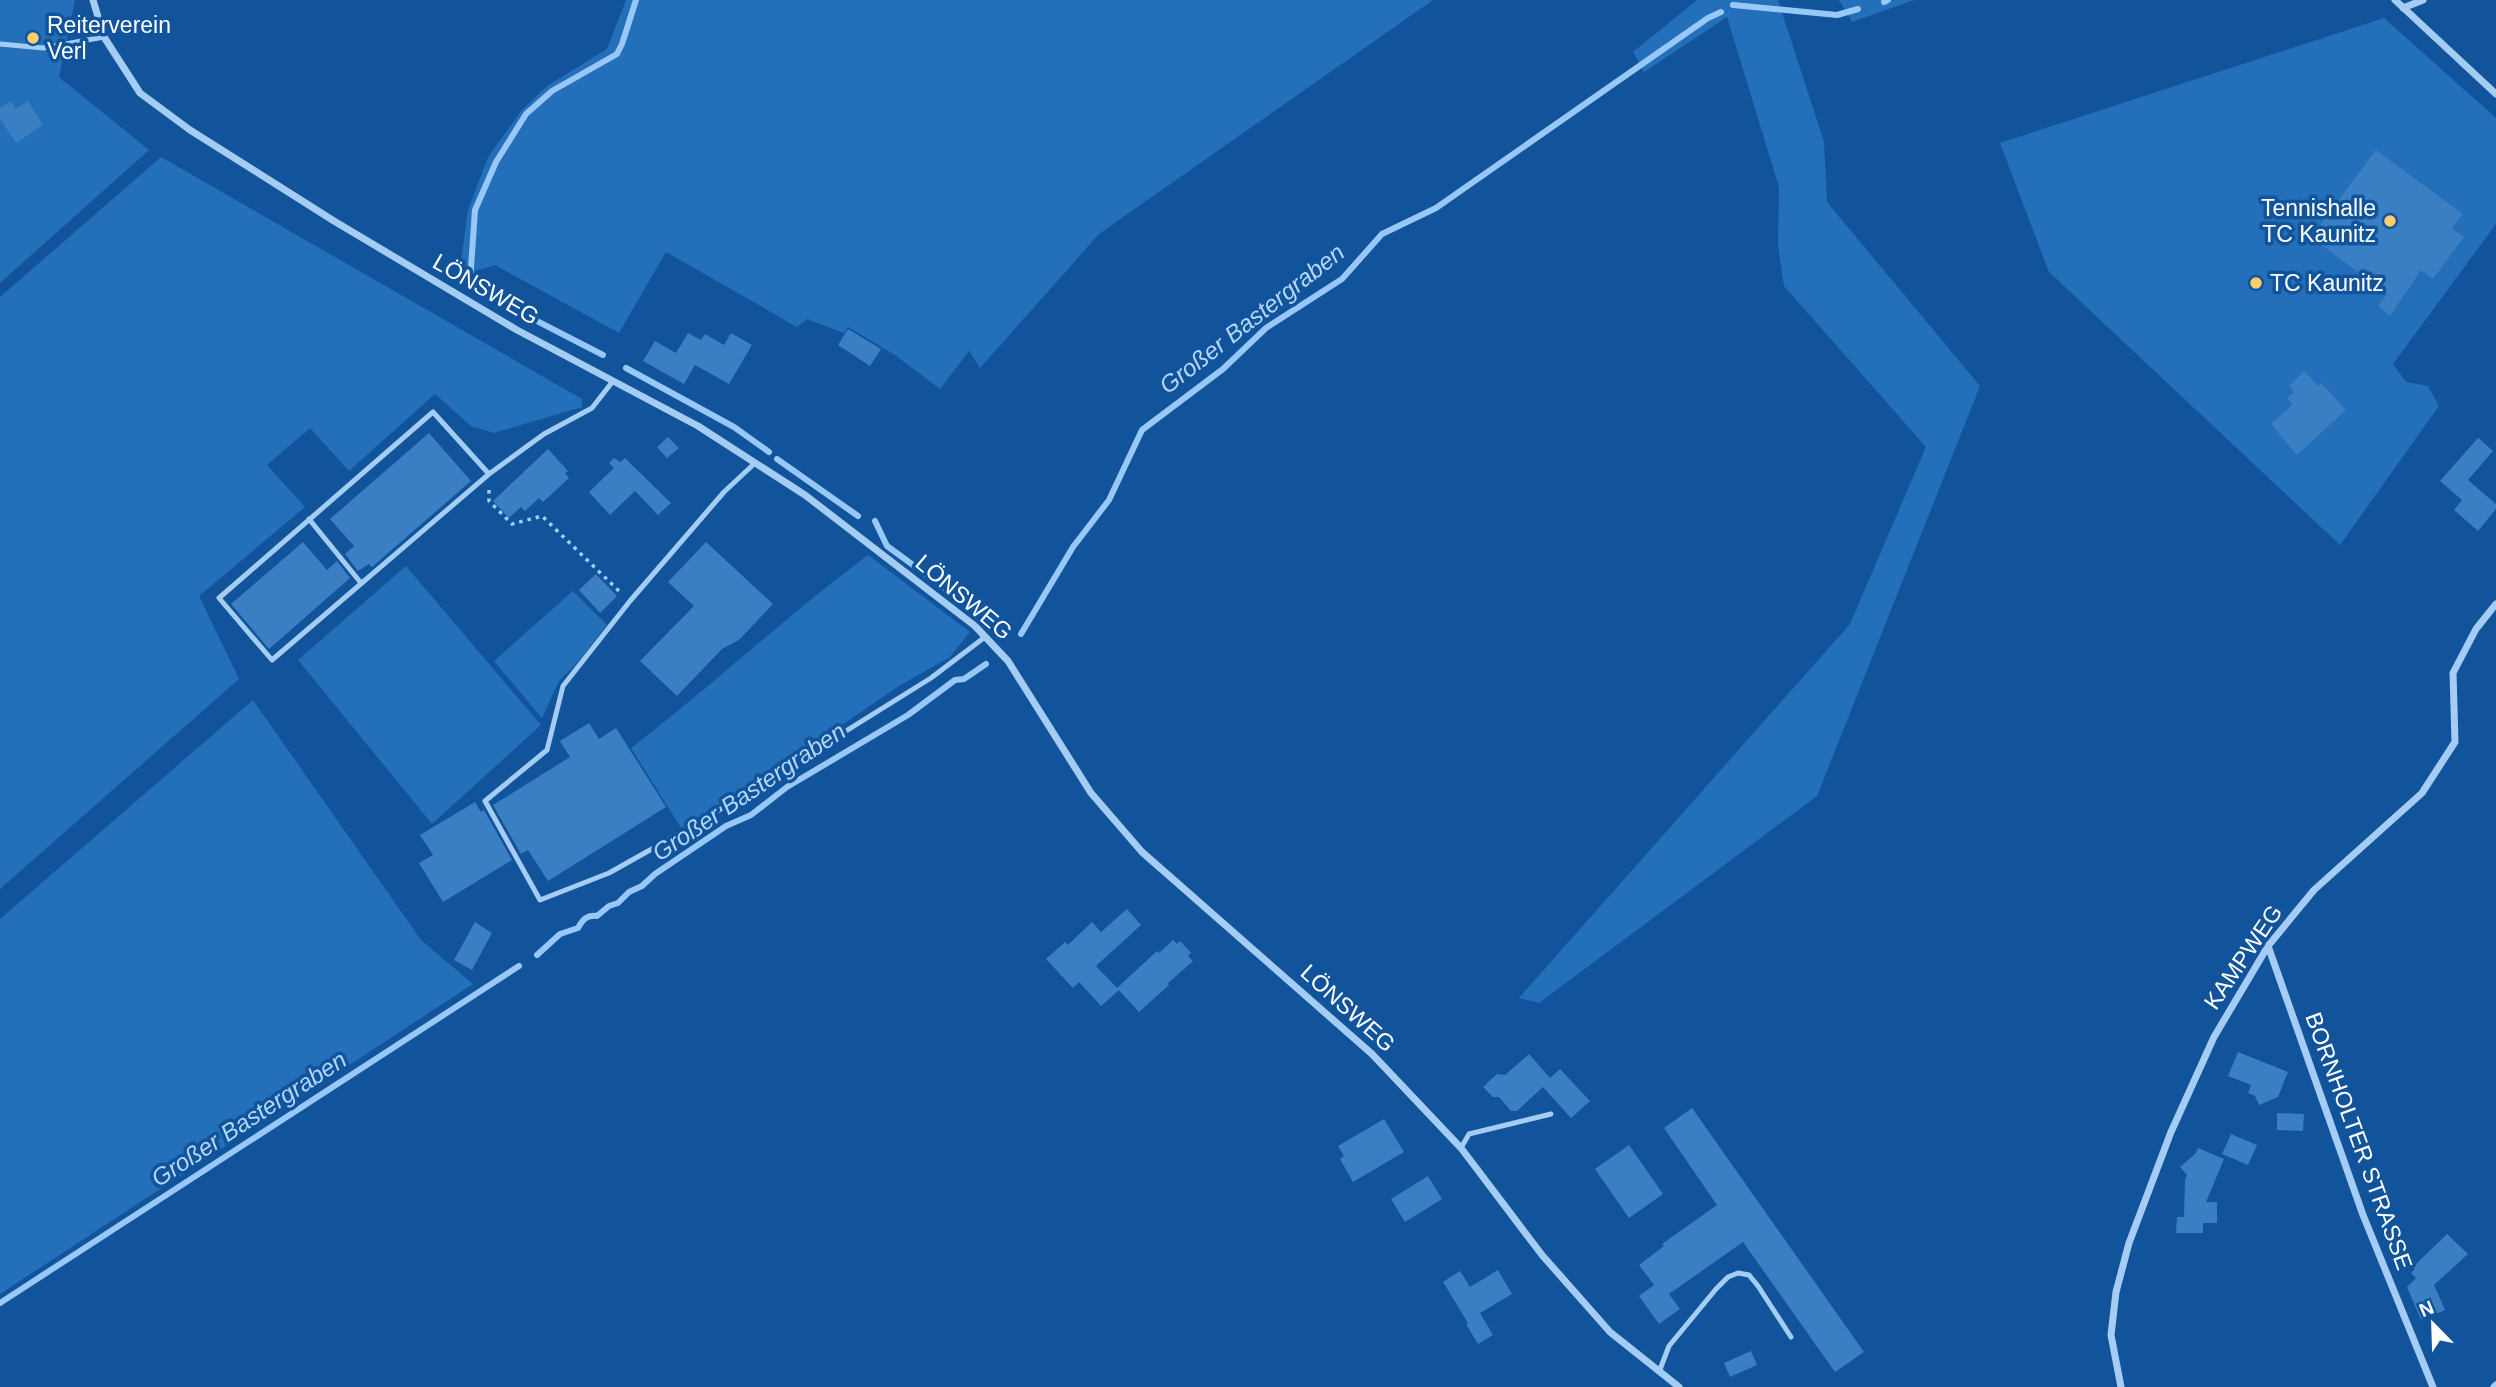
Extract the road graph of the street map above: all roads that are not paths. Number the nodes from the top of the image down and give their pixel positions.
1 (93, 0) edge
2 (2395, 0) edge
3 (2423, 0) edge
4 (2403, 8) junction
5 (104, 37) junction
6 (0, 44) edge
7 (2496, 94) edge
8 (613, 382) junction
9 (755, 463) junction
10 (489, 474) junction
11 (309, 519) junction
12 (361, 583) junction
13 (2496, 604) edge
14 (985, 637) junction
15 (2268, 946) junction
16 (1551, 1114) dead end
17 (1461, 1148) junction
18 (1791, 1336) dead end
19 (1659, 1372) junction
20 (1679, 1387) edge
21 (2121, 1387) edge
22 (2433, 1387) edge

1 - 5 street, LÖNSWEG
2 - 4 street
3 - 4 street
4 - 7 street
5 - 6 lane
5 - 8 street, LÖNSWEG
8 - 9 street, LÖNSWEG
8 - 10 lane
9 - 14 street, LÖNSWEG
9 - 14 lane
10 - 11 lane
10 - 12 lane
11 - 12 lane
11 - 12 lane
13 - 15 street, KAMPWEG
14 - 17 street, LÖNSWEG
15 - 21 street, KAMPWEG
15 - 22 street, BORNHOLTER STRASSE
16 - 17 lane
17 - 19 street, LÖNSWEG
18 - 19 lane
19 - 20 street, LÖNSWEG

